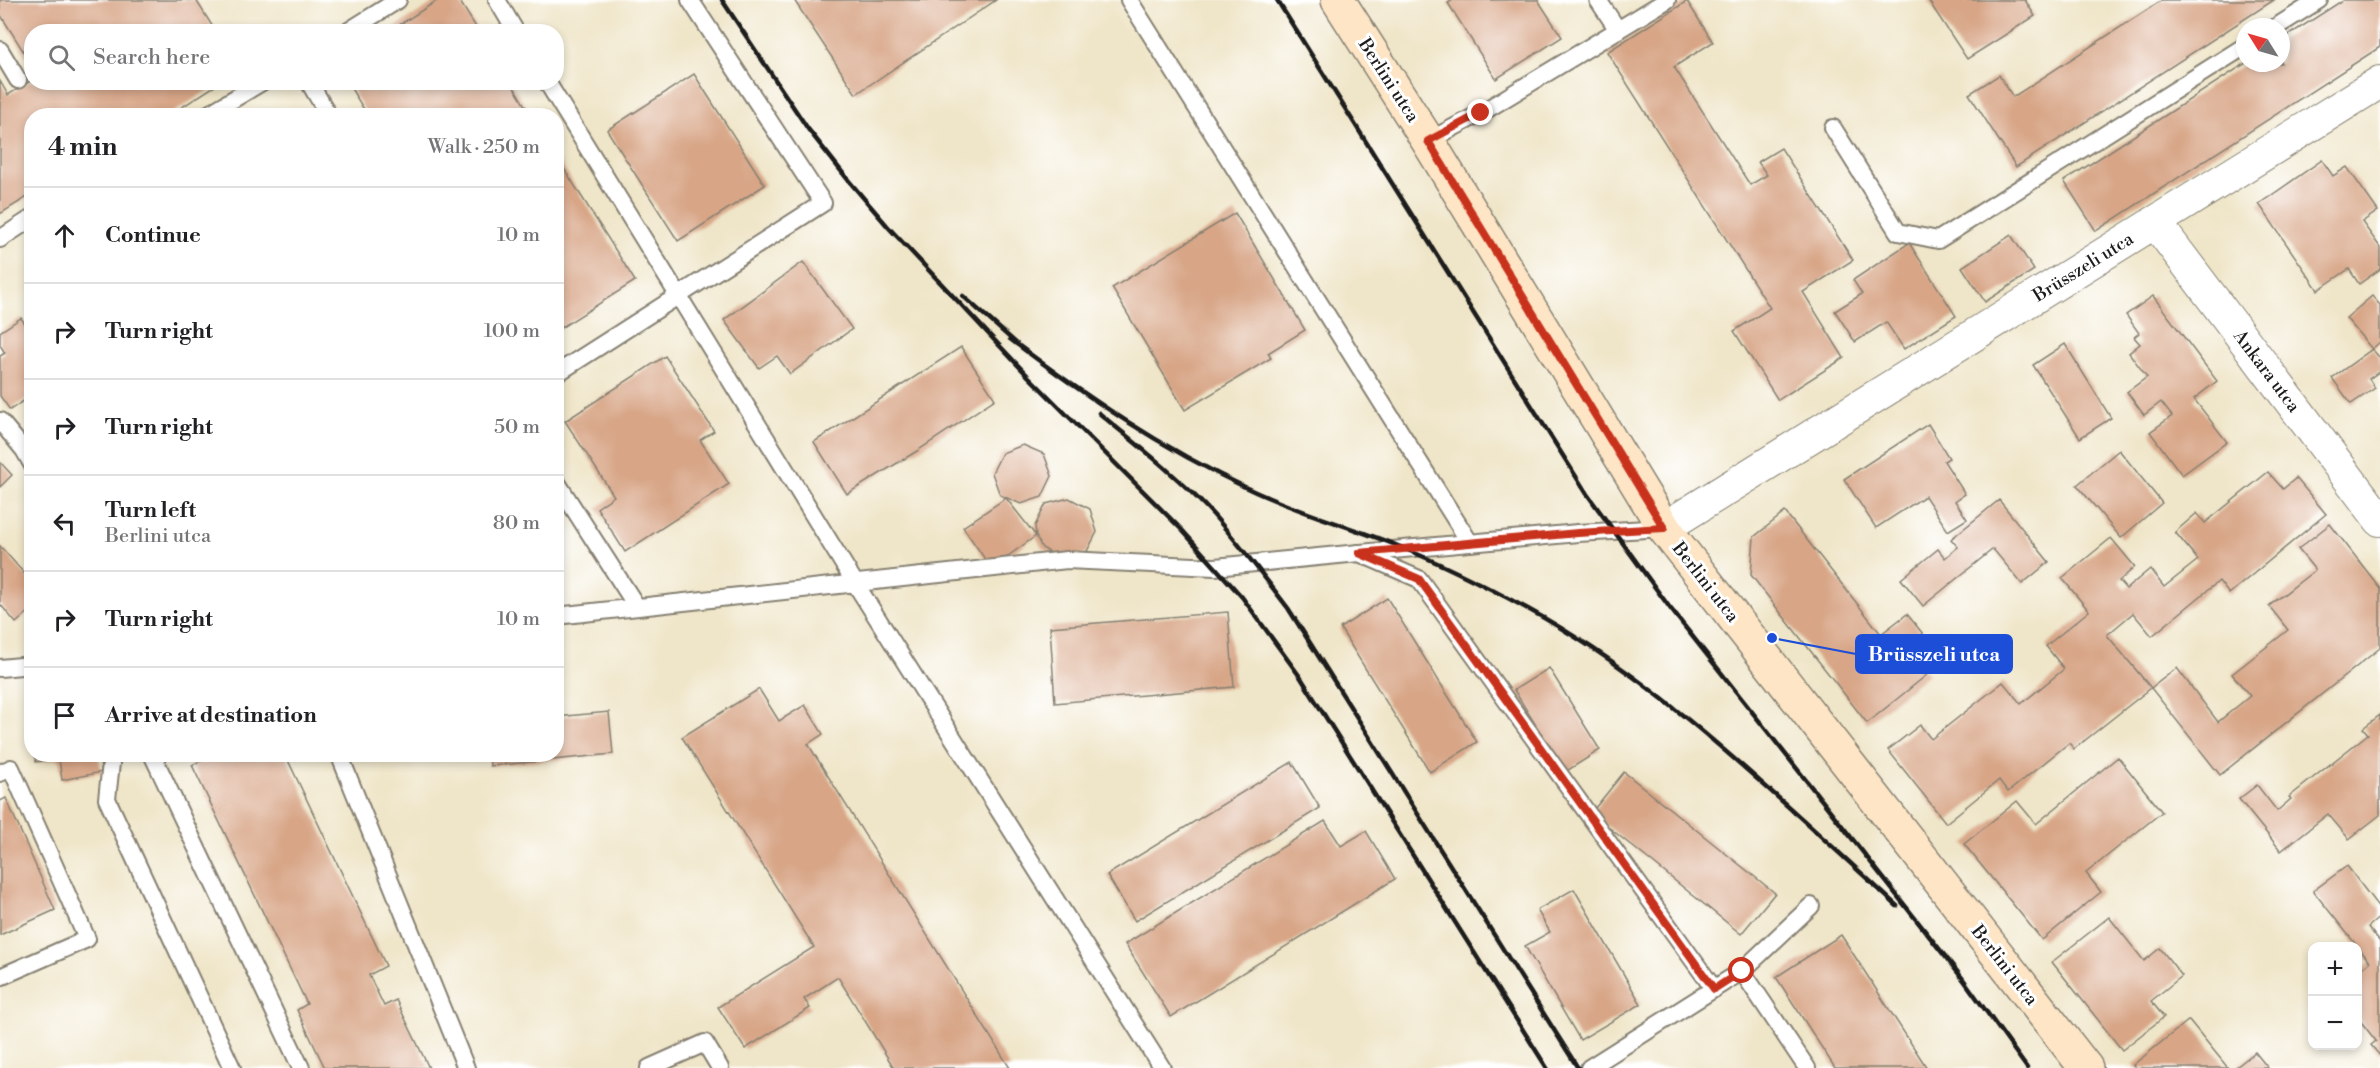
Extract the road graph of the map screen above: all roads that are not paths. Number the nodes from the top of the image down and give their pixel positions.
1 (398, 0) edge
2 (497, 0) edge
3 (690, 0) edge
4 (1129, 0) edge
5 (1338, 0) edge
6 (1598, 0) edge
7 (1667, 0) edge
8 (2319, 0) edge
9 (2290, 18) edge
10 (360, 24) edge
11 (511, 24) edge
12 (1618, 30) junction
13 (0, 50) edge
14 (2236, 52) edge
15 (18, 80) dead end
16 (2380, 82) edge
17 (249, 90) edge
18 (314, 90) edge
19 (552, 90) edge
20 (218, 108) edge
21 (324, 108) edge
22 (563, 108) edge
23 (564, 110) edge
24 (1833, 128) dead end
25 (1428, 141) junction
26 (2155, 222) junction
27 (24, 223) edge
28 (0, 239) edge
29 (678, 298) junction
30 (564, 369) edge
31 (0, 422) edge
32 (24, 450) edge
33 (564, 493) edge
34 (2380, 520) edge
35 (1664, 528) junction
36 (1470, 543) junction
37 (1359, 553) junction
38 (855, 583) junction
39 (637, 607) junction
40 (564, 615) edge
41 (24, 666) edge
42 (0, 668) edge
43 (111, 762) edge
44 (156, 762) edge
45 (342, 762) edge
46 (0, 773) edge
47 (1811, 906) dead end
48 (1742, 971) junction
49 (0, 977) edge
50 (1714, 989) junction
51 (232, 1068) edge
52 (302, 1068) edge
53 (466, 1068) edge
54 (649, 1068) edge
55 (720, 1068) edge
56 (1162, 1068) edge
57 (1589, 1068) edge
58 (1808, 1068) edge
59 (2086, 1068) edge

1 - 10 lane
2 - 11 lane
3 - 29 lane
4 - 36 lane
5 - 25 street, Berlini utca
6 - 12 lane
7 - 12 lane
8 - 9 lane
12 - 25 lane
13 - 15 lane
14 - 24 lane
16 - 26 street, Brüsszeli utca
17 - 20 lane
18 - 21 lane
19 - 22 lane
23 - 29 lane
25 - 35 street, Berlini utca
26 - 34 street, Ankara utca
26 - 35 street, Brüsszeli utca
27 - 28 lane
29 - 30 lane
29 - 38 lane
31 - 32 lane
33 - 39 lane
35 - 36 lane
35 - 59 street, Berlini utca
36 - 37 lane
37 - 38 lane
37 - 50 lane
38 - 39 lane
38 - 56 lane
39 - 40 lane
41 - 42 lane
43 - 51 lane
44 - 52 lane
45 - 53 lane
46 - 49 lane
47 - 48 lane
48 - 50 lane
48 - 58 lane
50 - 57 lane
54 - 55 lane

